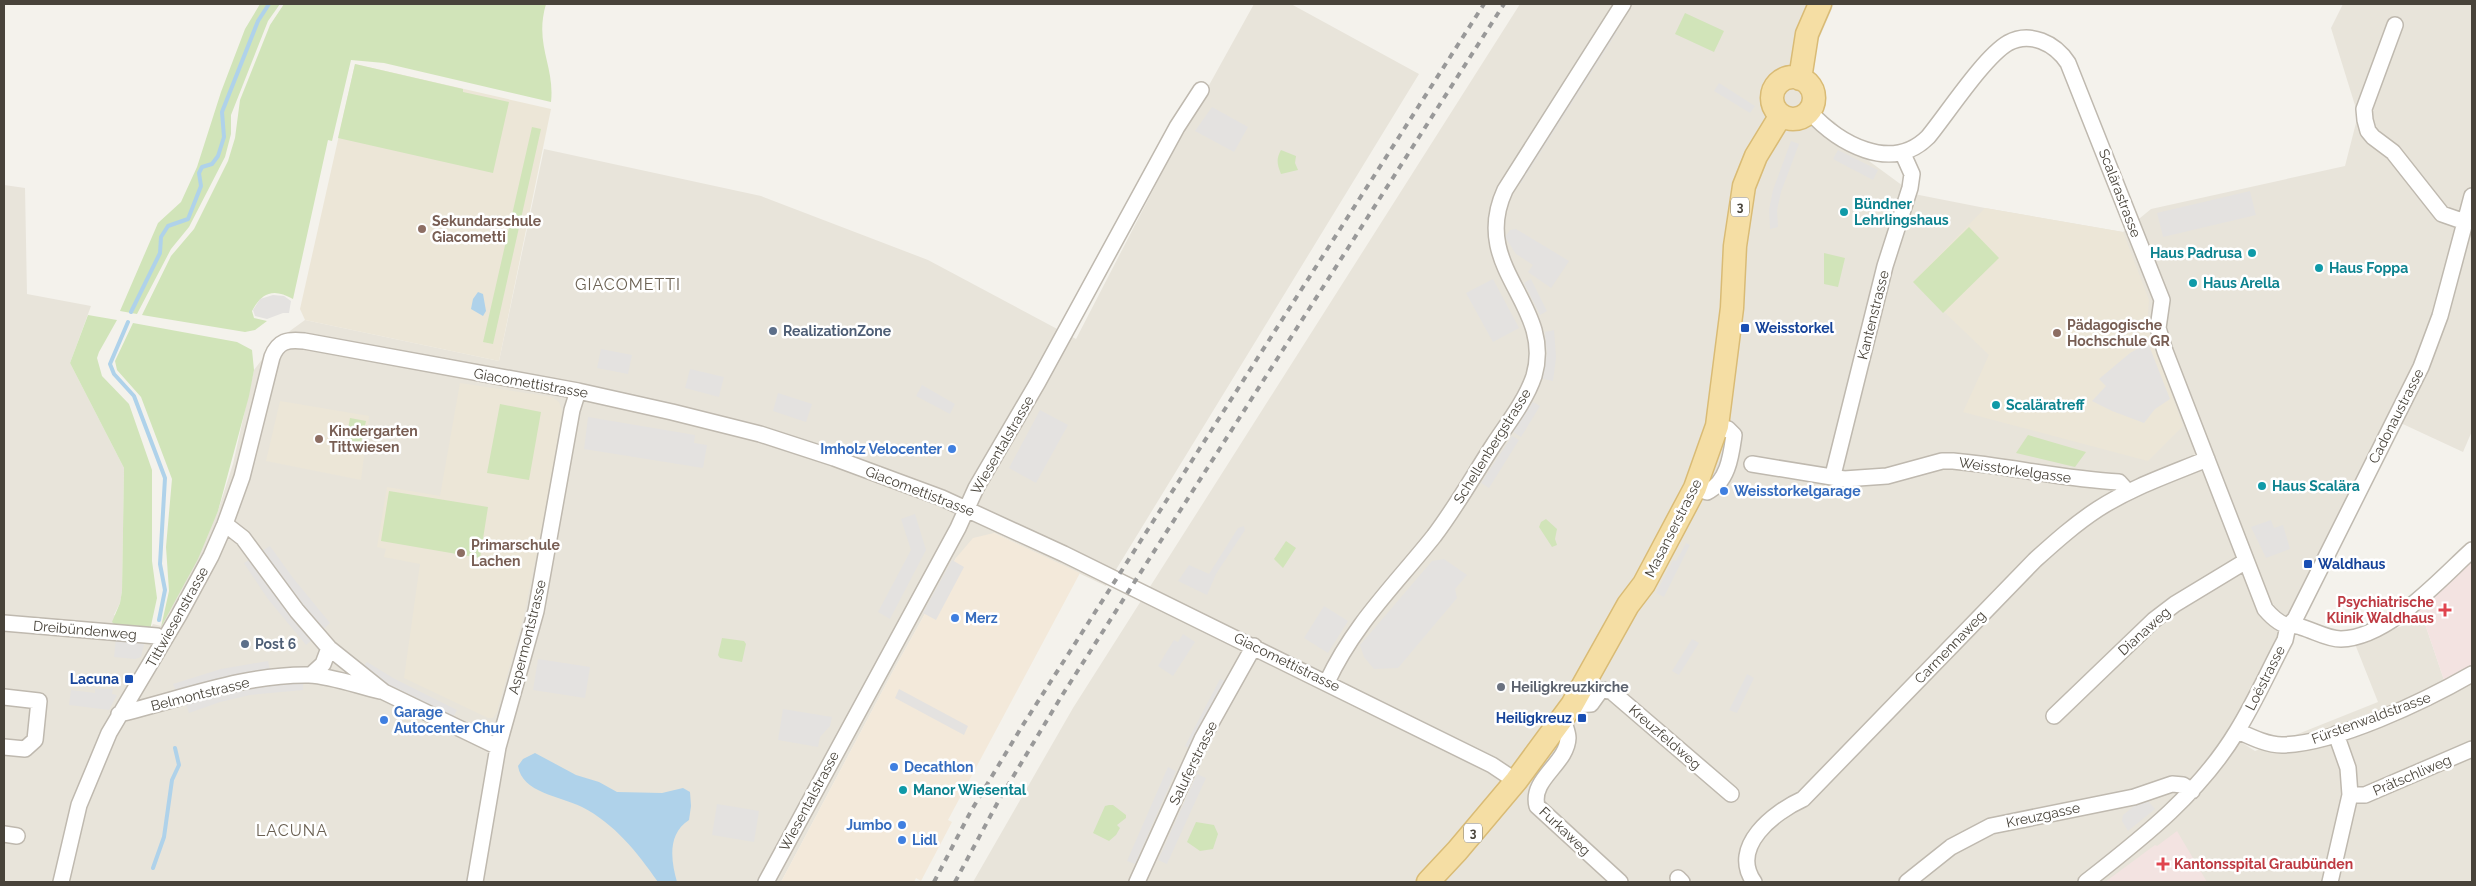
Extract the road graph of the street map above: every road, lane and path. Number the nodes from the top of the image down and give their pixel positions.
1 (1622, 4) edge
2 (1820, 4) edge
3 (2395, 25) dead end
4 (1800, 79) junction
5 (1201, 90) dead end
6 (1809, 112) junction
7 (1781, 115) junction
8 (1903, 154) junction
9 (2472, 196) edge
10 (2465, 222) junction
11 (277, 346) joint
12 (578, 391) junction
13 (2207, 459) junction
14 (1752, 464) dead end
15 (1835, 479) junction
16 (2128, 492) junction
17 (966, 508) junction
18 (225, 524) junction
19 (2472, 550) edge
20 (2246, 561) junction
21 (4, 623) edge
22 (2288, 626) junction
23 (164, 640) junction
24 (1254, 646) junction
25 (329, 648) junction
26 (2472, 674) edge
27 (311, 675) junction
28 (1327, 682) junction
29 (384, 692) junction
30 (4, 697) edge
31 (1567, 711) junction
32 (119, 714) junction
33 (2054, 716) dead end
34 (2238, 731) junction
35 (2336, 734) junction
36 (4, 747) edge
37 (498, 747) junction
38 (2472, 748) edge
39 (1516, 781) junction
40 (2192, 791) junction
41 (1731, 794) dead end
42 (2350, 795) junction
43 (61, 882) edge
44 (475, 882) edge
45 (766, 882) edge
46 (1137, 882) edge
47 (1428, 882) edge
48 (1620, 882) edge
49 (1754, 882) edge
50 (1906, 882) edge
51 (2086, 882) edge
52 (2330, 882) edge

1 - 28 street, Schellenbergstrasse
2 - 4 main road
3 - 10 street
4 - 6 main road
4 - 7 main road
5 - 17 street, Wiesentalstrasse
6 - 7 main road
6 - 8 street
7 - 31 main road, Masanserstrasse / 3
8 - 13 street, Scalärastrasse
8 - 15 street, Kantenstrasse
9 - 10 street, Cadonaustrasse
10 - 22 street, Cadonaustrasse
11 - 12 street, Giacomettistrasse
11 - 18 street, Tittwiesenstrasse
12 - 17 street, Giacomettistrasse
12 - 37 street, Aspermontstrasse
13 - 16 street, Carmennaweg
13 - 20 street, Scalärastrasse
14 - 15 street, Weisstorkelgasse
15 - 16 street, Weisstorkelgasse
16 - 49 street, Carmennaweg
17 - 24 street, Giacomettistrasse
17 - 45 street, Wiesentalstrasse
18 - 23 street, Tittwiesenstrasse
18 - 25 street, Belmontstrasse
19 - 22 street
20 - 22 street, Scalärastrasse
20 - 33 street, Dianaweg
21 - 23 street, Dreibündenweg
22 - 34 street, Loëstrasse
23 - 32 street, Tittwiesenstrasse
24 - 28 street, Giacomettistrasse
24 - 46 street, Saluferstrasse
25 - 27 street
25 - 29 street, Belmontstrasse
26 - 35 street, Fürstenwaldstrasse
27 - 29 street, Belmontstrasse
27 - 32 street, Belmontstrasse
28 - 39 street, Giacomettistrasse
29 - 37 street, Belmontstrasse
30 - 36 street
31 - 39 main road, Masanserstrasse / 3
31 - 41 street, Kreuzfeldweg
31 - 48 street, Furkaweg
32 - 43 street, Tittwiesenstrasse
34 - 35 street, Fürstenwaldstrasse
34 - 40 street, Loëstrasse
35 - 42 street
37 - 44 street, Aspermontstrasse
38 - 42 street, Prätschliweg
39 - 47 main road, Masanserstrasse / 3
40 - 50 street, Kreuzgasse
40 - 51 street, Loëstrasse
42 - 52 street

